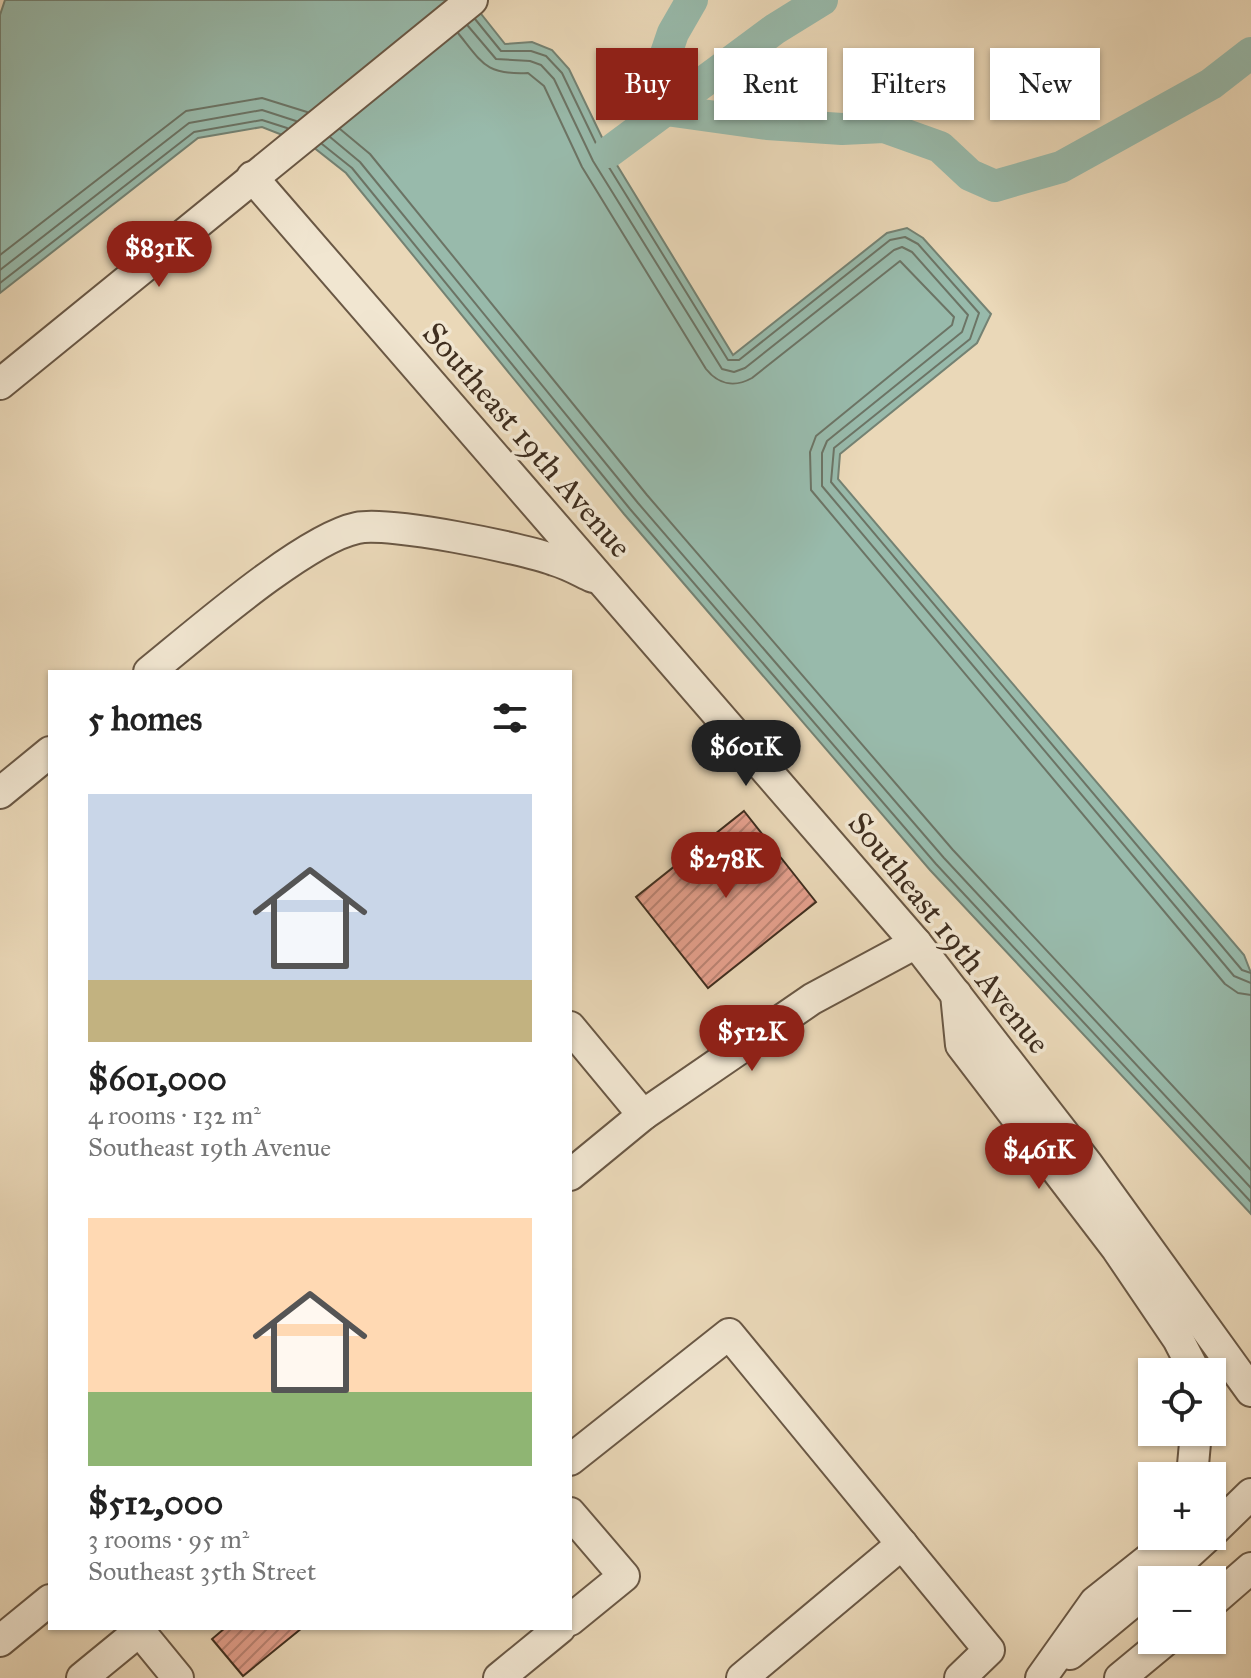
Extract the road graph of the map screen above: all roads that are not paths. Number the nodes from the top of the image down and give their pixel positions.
1 (472, 0) edge
2 (252, 177) junction
3 (0, 384) edge
4 (602, 581) junction
5 (151, 670) edge
6 (48, 754) edge
7 (0, 793) edge
8 (916, 943) junction
9 (956, 994) junction
10 (572, 1029) edge
11 (643, 1115) junction
12 (572, 1173) edge
13 (1188, 1358) edge
14 (1251, 1391) edge
15 (572, 1458) edge
16 (1251, 1494) edge
17 (572, 1515) edge
18 (1226, 1518) edge
19 (902, 1544) junction
20 (1160, 1550) edge
21 (1193, 1550) edge
22 (1175, 1566) edge
23 (1251, 1568) edge
24 (1226, 1590) edge
25 (1138, 1598) edge
26 (48, 1602) edge
27 (572, 1618) edge
28 (139, 1630) edge
29 (141, 1630) edge
30 (558, 1630) edge
31 (0, 1641) edge
32 (1149, 1654) edge
33 (82, 1678) edge
34 (178, 1678) edge
35 (499, 1678) edge
36 (742, 1678) edge
37 (960, 1678) edge
38 (1041, 1678) edge
39 (1120, 1678) edge

1 - 2 street
2 - 3 street
2 - 4 street, Southeast 19th Avenue
4 - 5 street
4 - 8 street, Southeast 19th Avenue
6 - 7 street
8 - 9 street, Southeast 19th Avenue
8 - 11 street
9 - 13 street
9 - 14 street, Southeast 19th Avenue
10 - 11 street
11 - 12 street
15 - 19 street
16 - 18 street
17 - 27 street
19 - 36 street
19 - 37 street
20 - 38 street
21 - 22 street
23 - 24 street
25 - 38 street
26 - 31 street
28 - 33 street
29 - 34 street
30 - 35 street
32 - 39 street

